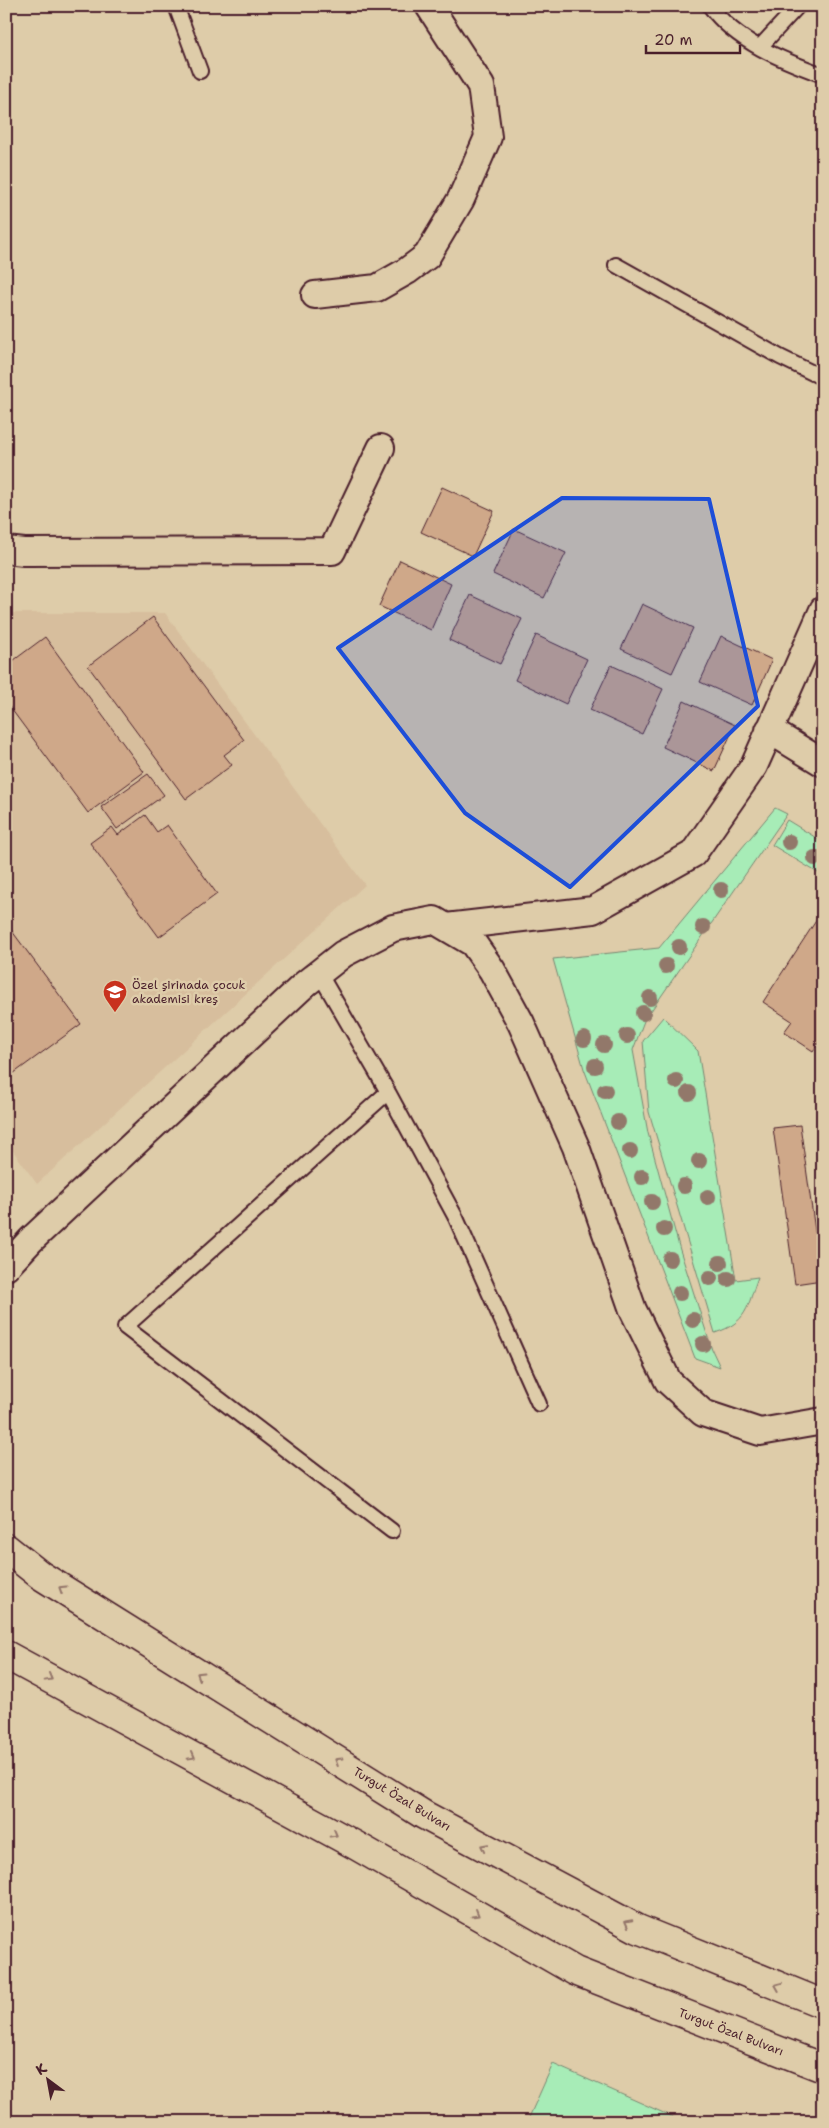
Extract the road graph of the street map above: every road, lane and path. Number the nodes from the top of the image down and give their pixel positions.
1 (176, 6) edge
2 (429, 6) edge
3 (710, 6) edge
4 (798, 6) edge
5 (760, 47) junction
6 (200, 71) dead end
7 (823, 75) edge
8 (616, 265) dead end
9 (315, 295) dead end
10 (823, 378) edge
11 (381, 448) dead end
12 (6, 550) edge
13 (823, 610) edge
14 (769, 730) junction
15 (823, 763) edge
16 (446, 927) junction
17 (319, 973) junction
18 (388, 1092) junction
19 (6, 1268) edge
20 (539, 1404) dead end
21 (823, 1421) edge
22 (392, 1531) dead end
23 (6, 1548) edge
24 (6, 1655) edge
25 (823, 2004) edge
26 (823, 2068) edge

1 - 6 lane
2 - 9 street
3 - 5 lane
4 - 5 lane
5 - 7 lane
8 - 10 lane
11 - 12 street
13 - 14 street
14 - 15 street
14 - 16 street
16 - 17 street
16 - 21 street
17 - 18 lane
17 - 19 street
18 - 20 lane
18 - 22 lane
25 -> 23 highway, Turgut Özal Bulvarı
24 -> 26 highway, Turgut Özal Bulvarı

